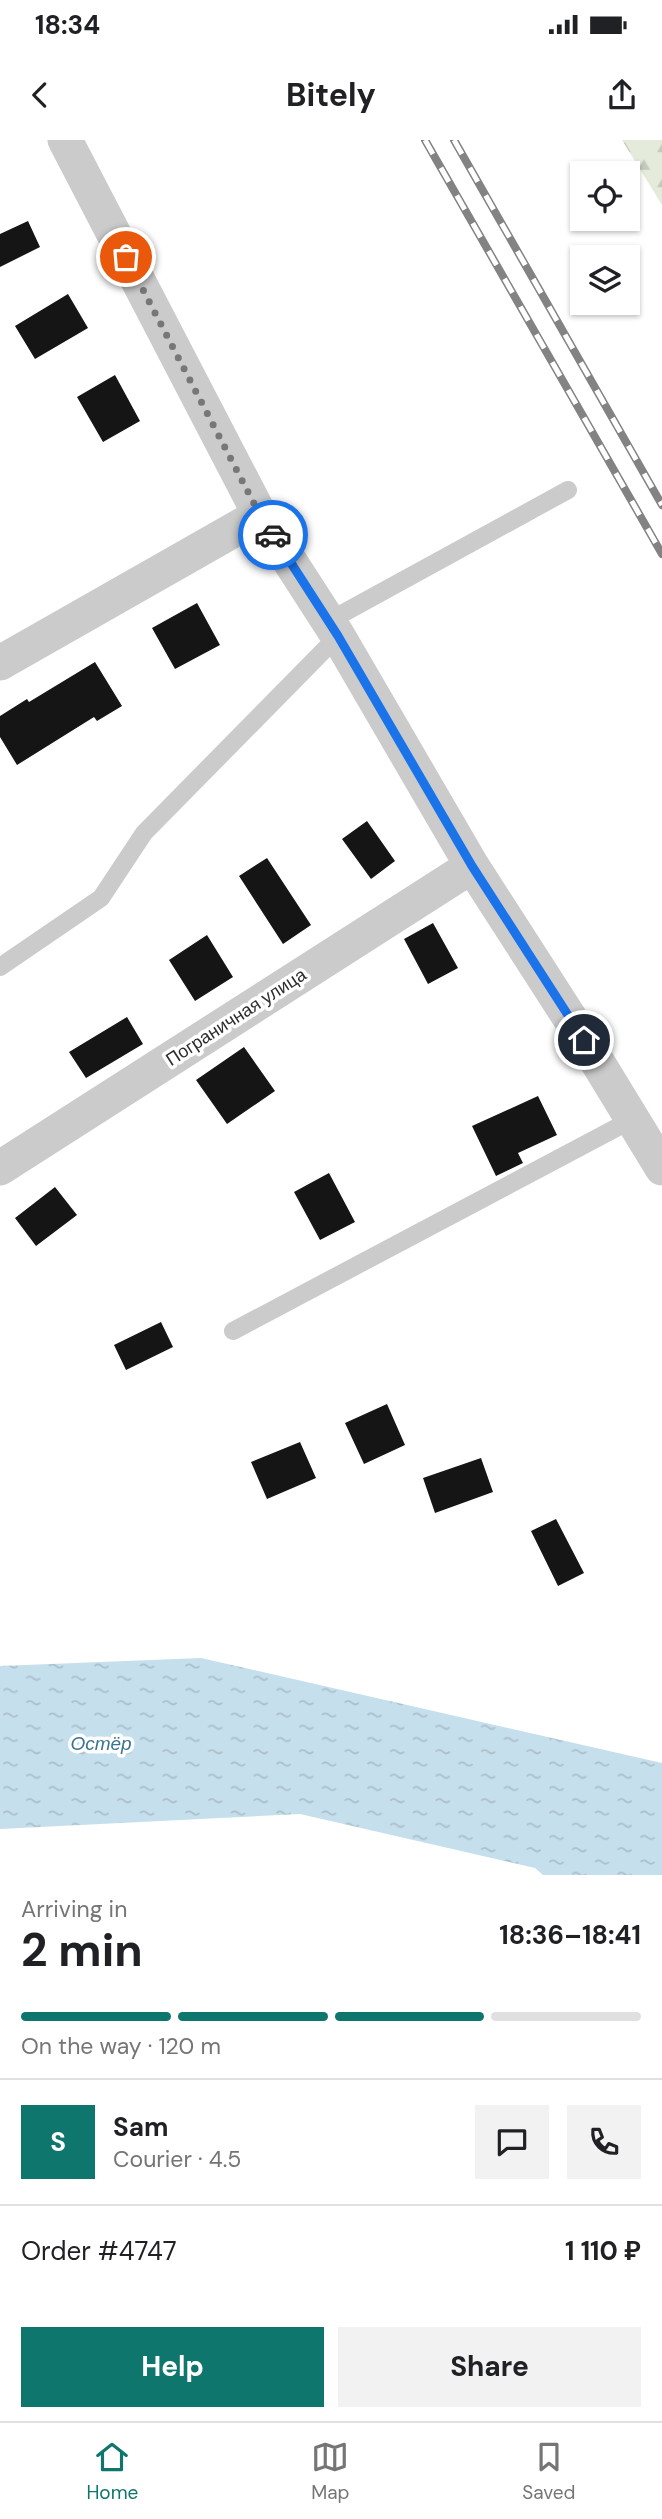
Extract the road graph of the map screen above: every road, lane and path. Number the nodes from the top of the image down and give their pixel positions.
1 (65, 140) edge
2 (568, 490) dead end
3 (260, 515) junction
4 (338, 636) junction
5 (0, 663) edge
6 (472, 866) junction
7 (0, 967) edge
8 (633, 1119) junction
9 (0, 1168) edge
10 (662, 1168) edge
11 (233, 1331) dead end

1 - 3 street
2 - 4 lane
3 - 4 street
3 - 5 street
4 - 6 street
4 - 7 lane
6 - 8 street
6 - 9 street, Пограничная улица
8 - 10 street
8 - 11 lane

